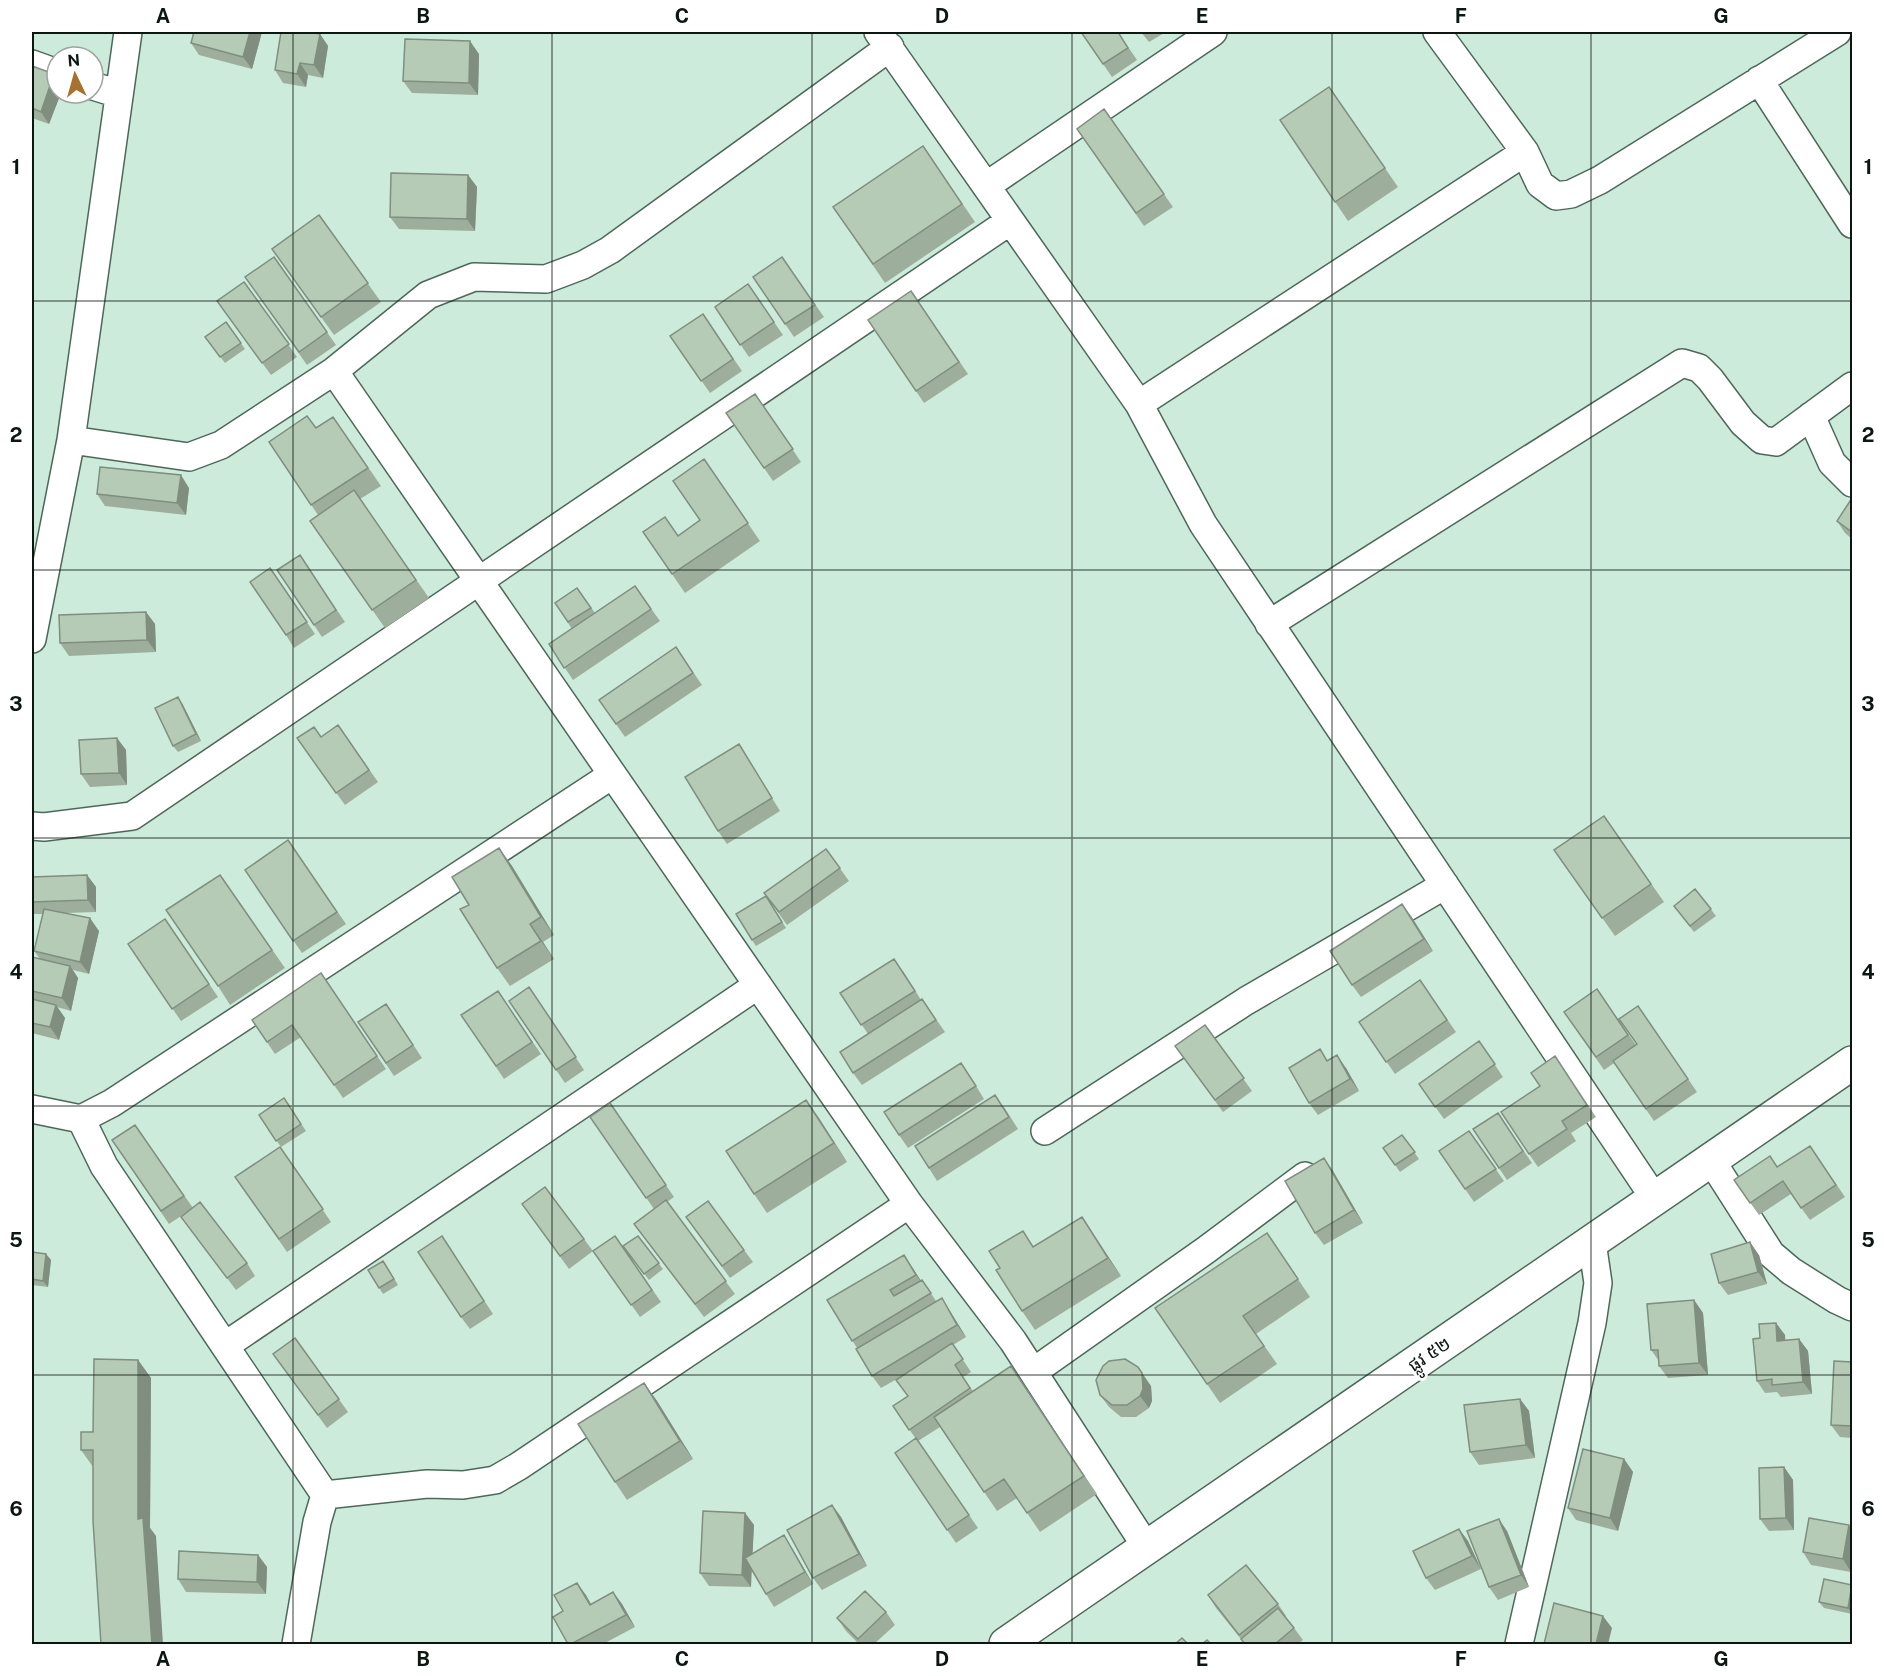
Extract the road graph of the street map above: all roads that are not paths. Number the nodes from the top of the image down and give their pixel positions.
1 (128, 32) edge
2 (1213, 32) edge
3 (1437, 32) edge
4 (1837, 32) edge
5 (884, 39) edge
6 (1759, 80) junction
7 (105, 90) edge
8 (119, 94) junction
9 (1525, 152) junction
10 (986, 186) junction
11 (1010, 221) junction
12 (1852, 224) edge
13 (334, 371) junction
14 (1852, 386) edge
15 (1139, 404) junction
16 (1811, 416) junction
17 (71, 440) junction
18 (1852, 483) edge
19 (478, 581) junction
20 (1269, 624) junction
21 (32, 639) edge
22 (612, 775) junction
23 (32, 826) edge
24 (1445, 885) junction
25 (758, 985) junction
26 (1852, 1063) edge
27 (32, 1109) edge
28 (81, 1119) junction
29 (1045, 1131) dead end
30 (1711, 1160) junction
31 (1305, 1176) edge
32 (1655, 1199) junction
33 (909, 1204) junction
34 (1593, 1242) junction
35 (1852, 1307) edge
36 (226, 1345) junction
37 (1033, 1372) junction
38 (325, 1495) junction
39 (1147, 1548) junction
40 (296, 1644) edge
41 (1006, 1644) edge
42 (1519, 1644) edge

1 - 8 street
2 - 10 street
3 - 9 street
4 - 6 street
5 - 10 street
5 - 13 street
6 - 9 street
6 - 12 street
7 - 8 street
8 - 17 street
9 - 15 street
10 - 11 street
11 - 15 street
11 - 19 street
13 - 17 street
13 - 19 street
14 - 16 street
15 - 20 street
16 - 18 street
16 - 20 street
17 - 21 street
19 - 22 street
19 - 23 street
20 - 24 street
22 - 25 street
22 - 28 street
24 - 29 street
24 - 32 street
25 - 33 street
25 - 36 street
26 - 30 street, ផ្លូវ ៥២
27 - 28 street
28 - 36 street
30 - 32 street, ផ្លូវ ៥២
30 - 35 street
31 - 37 street
32 - 34 street, ផ្លូវ ៥២
33 - 37 street
33 - 38 street
34 - 39 street, ផ្លូវ ៥២
34 - 42 street
36 - 38 street
37 - 39 street
38 - 40 street
39 - 41 street, ផ្លូវ ៥២

